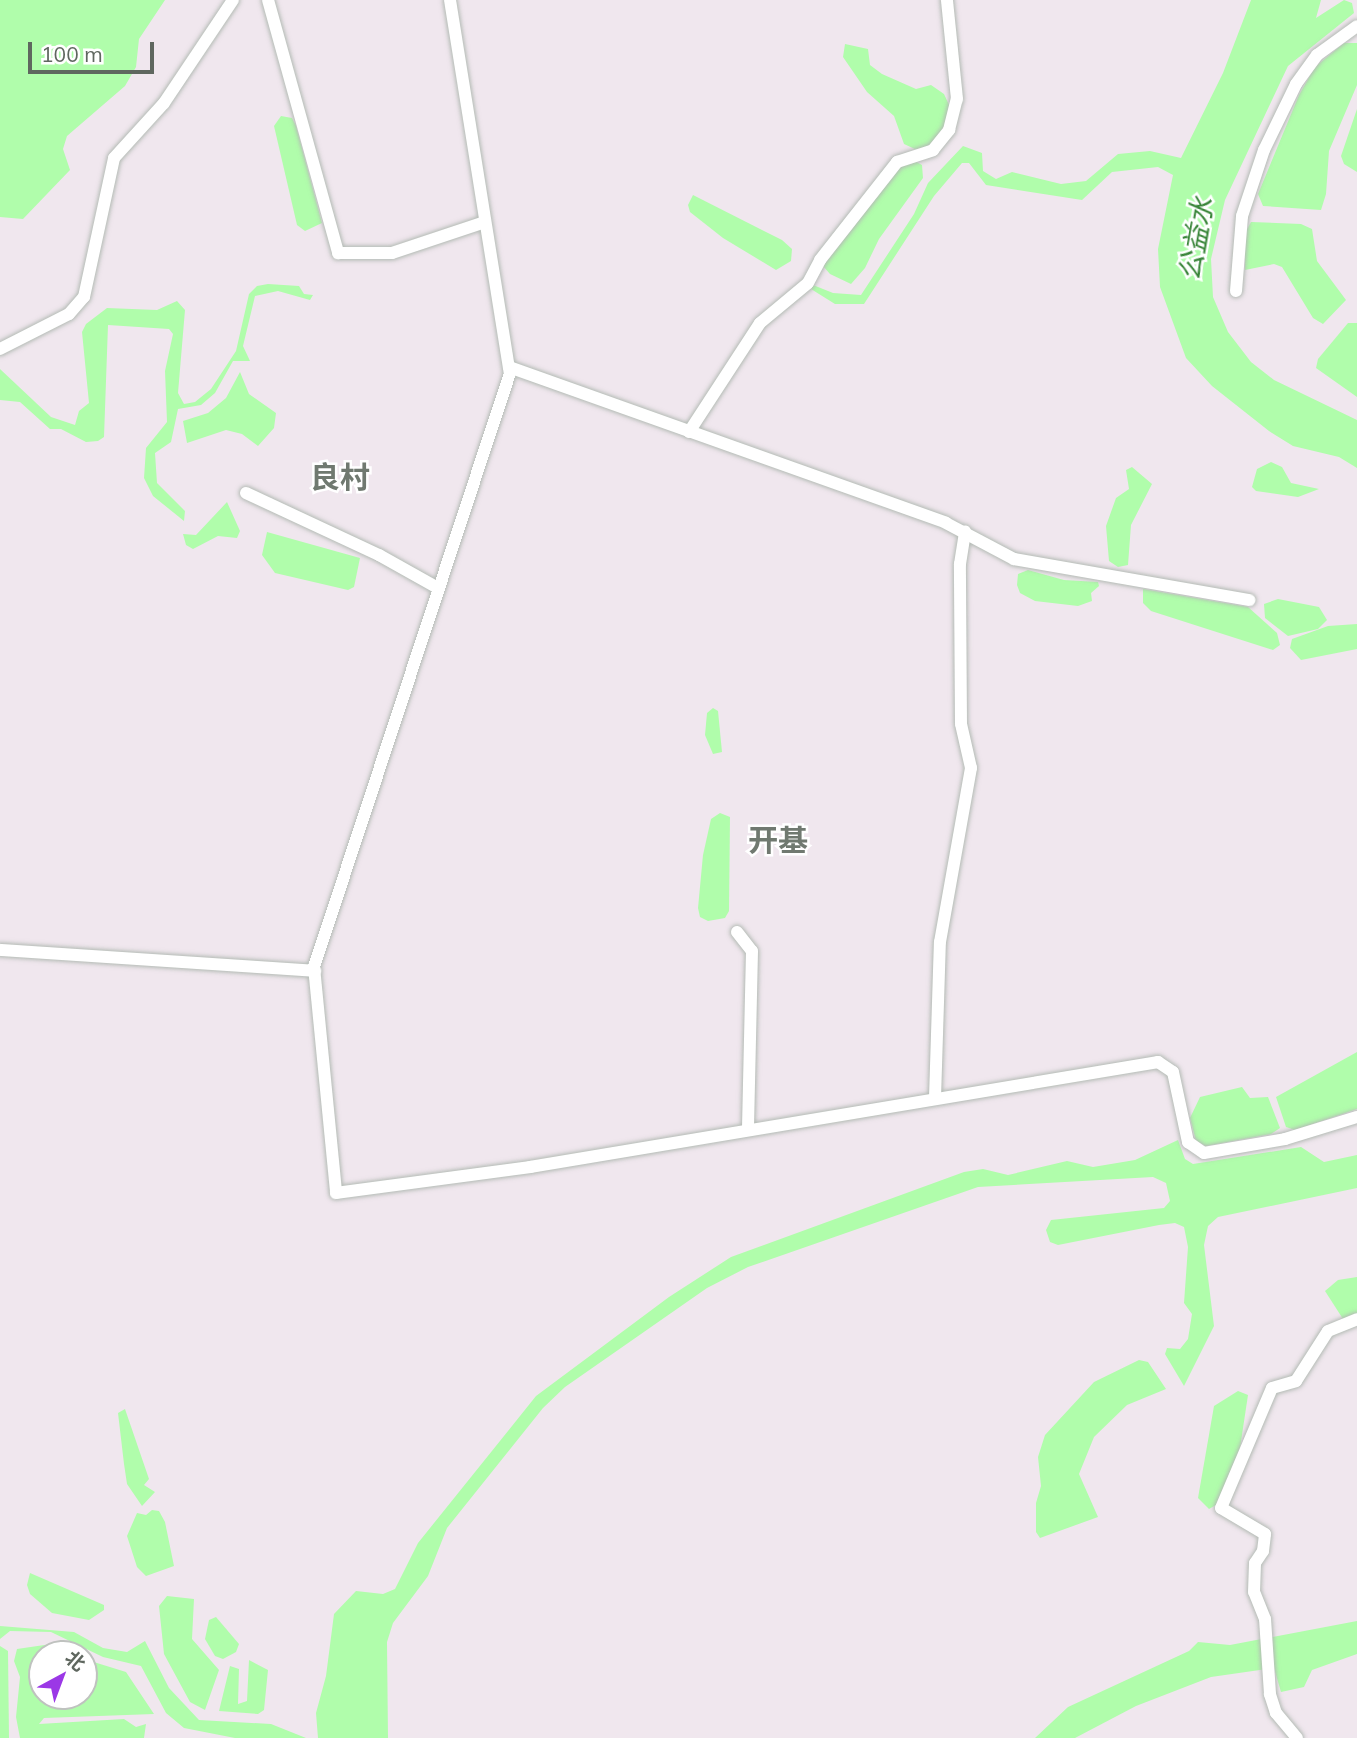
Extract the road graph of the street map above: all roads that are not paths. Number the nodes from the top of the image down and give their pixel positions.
1 (233, 0) edge
2 (268, 0) edge
3 (450, 0) edge
4 (947, 0) edge
5 (1357, 26) edge
6 (485, 222) junction
7 (1236, 290) dead end
8 (0, 349) edge
9 (509, 367) junction
10 (689, 432) junction
11 (246, 493) dead end
12 (965, 531) junction
13 (438, 588) junction
14 (1249, 600) dead end
15 (737, 932) dead end
16 (0, 950) edge
17 (315, 971) junction
18 (936, 1098) junction
19 (1357, 1118) edge
20 (748, 1130) junction
21 (1357, 1319) edge
22 (1297, 1738) edge

1 - 8 street
2 - 6 street
3 - 6 street
4 - 10 street
5 - 7 street
6 - 9 street
9 - 10 street
9 - 13 street
10 - 12 street
11 - 13 street
12 - 14 street
12 - 18 street
13 - 17 street
15 - 20 street
16 - 17 street
17 - 20 street
18 - 19 street
18 - 20 street
21 - 22 street

